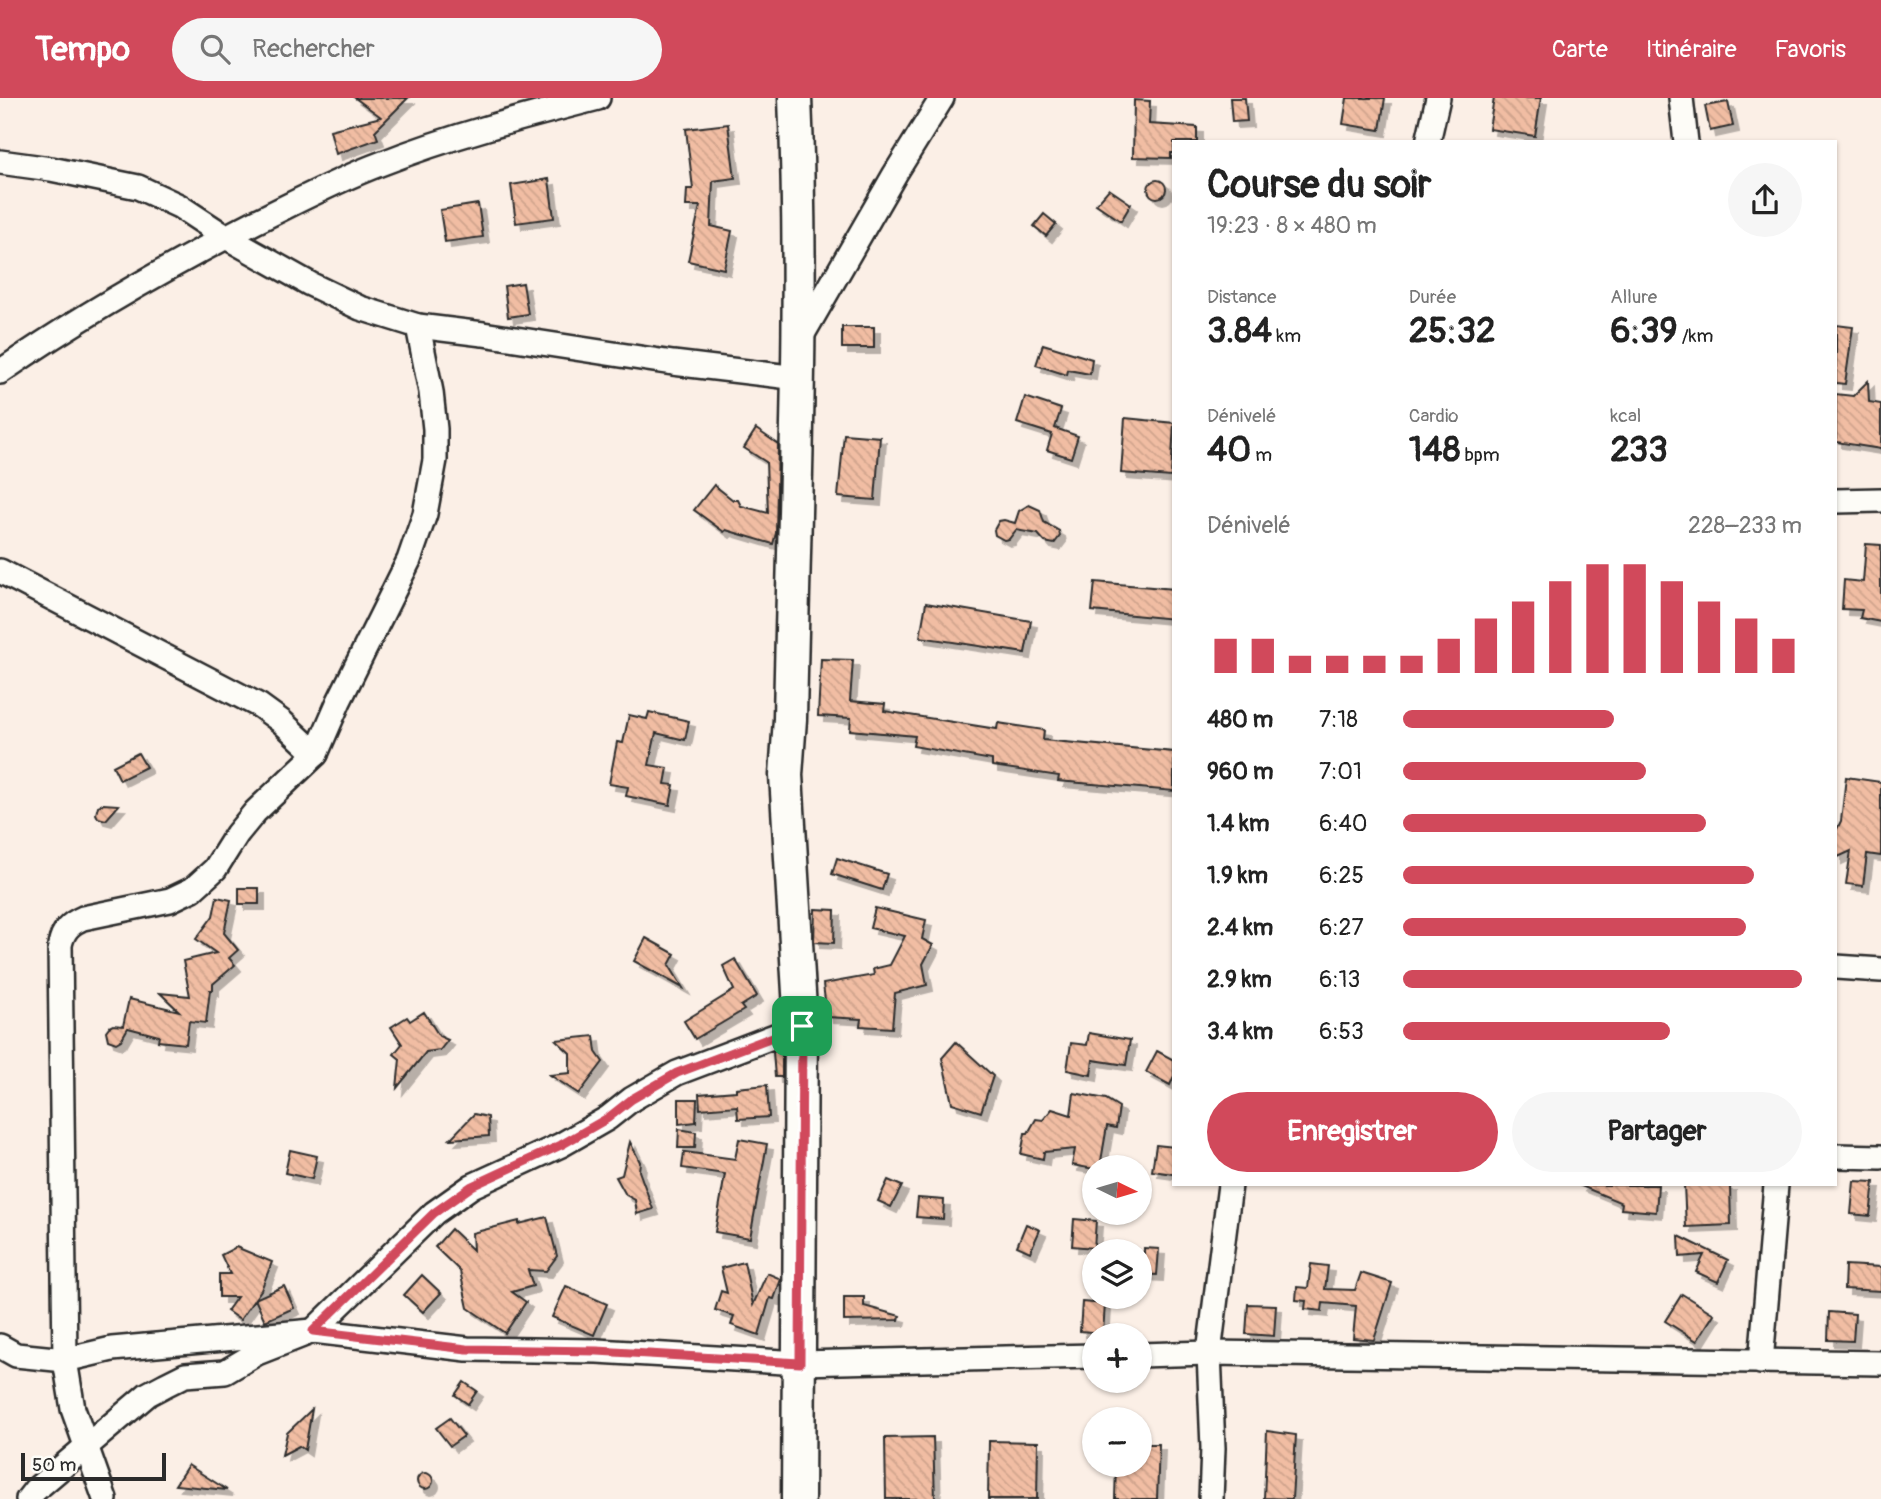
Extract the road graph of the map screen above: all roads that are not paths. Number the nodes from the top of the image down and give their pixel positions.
1 (598, 98) edge
2 (794, 98) edge
3 (942, 98) edge
4 (1438, 98) edge
5 (1681, 98) edge
6 (1428, 140) edge
7 (1686, 140) edge
8 (0, 162) edge
9 (226, 237) junction
10 (418, 326) junction
11 (800, 339) junction
12 (0, 372) edge
13 (799, 377) junction
14 (1881, 500) edge
15 (1837, 501) edge
16 (0, 571) edge
17 (316, 754) junction
18 (1837, 967) edge
19 (1881, 970) edge
20 (802, 1026) junction
21 (1837, 1156) edge
22 (1881, 1157) edge
23 (1230, 1186) edge
24 (1776, 1186) edge
25 (313, 1331) junction
26 (0, 1346) edge
27 (1209, 1353) junction
28 (1152, 1355) edge
29 (1082, 1356) edge
30 (65, 1360) junction
31 (1761, 1362) junction
32 (800, 1363) junction
33 (1881, 1363) edge
34 (85, 1447) junction
35 (28, 1499) edge
36 (105, 1499) edge
37 (798, 1499) edge
38 (1211, 1499) edge

1 - 9 street
2 - 11 main road
3 - 11 street
4 - 6 street
5 - 7 street
8 - 9 street
9 - 10 street
9 - 12 street
10 - 13 street
10 - 17 street
11 - 13 main road
13 - 20 main road
14 - 15 street
16 - 17 street
17 - 30 street
18 - 19 street
20 - 25 street
20 - 32 main road
21 - 22 street
23 - 27 street
24 - 31 street
25 - 30 street
25 - 32 street
25 - 34 street
26 - 30 street
27 - 28 street
27 - 31 street
27 - 38 street
29 - 32 street
30 - 34 street
31 - 33 street
32 - 37 main road
34 - 35 street
34 - 36 street

